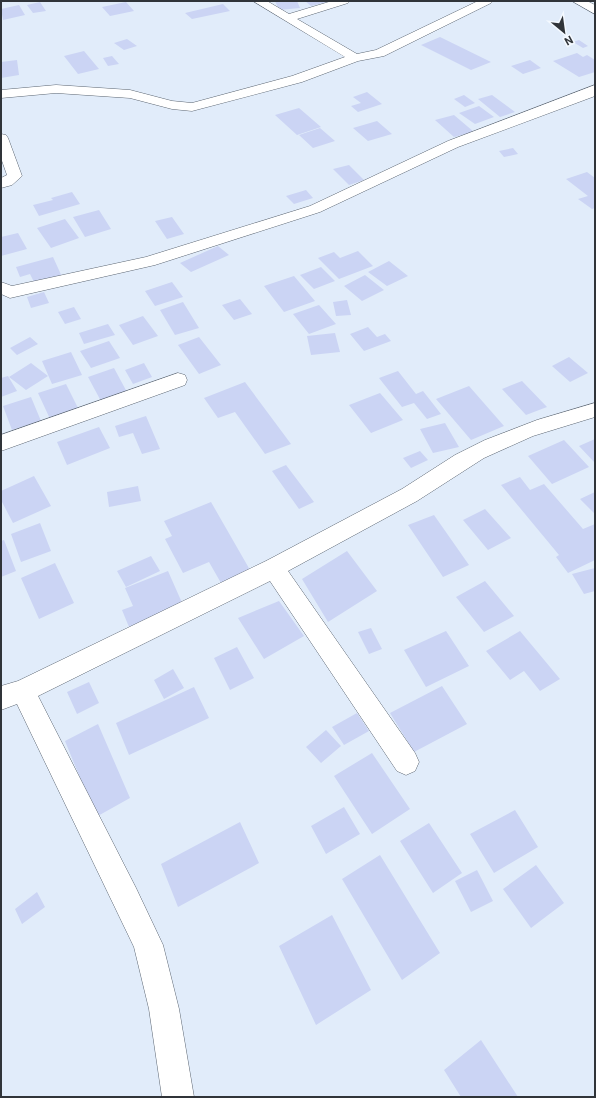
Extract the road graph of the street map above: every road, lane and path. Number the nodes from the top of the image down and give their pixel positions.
1 (259, 1) edge
2 (344, 1) edge
3 (487, 1) edge
4 (578, 1) edge
5 (595, 10) edge
6 (287, 18) junction
7 (355, 58) junction
8 (595, 89) edge
9 (1, 94) edge
10 (1, 138) edge
11 (1, 183) edge
12 (1, 287) edge
13 (178, 380) dead end
14 (595, 410) edge
15 (1, 443) edge
16 (274, 568) junction
17 (12, 694) edge
18 (406, 762) dead end
19 (178, 1097) edge

1 - 6 street
2 - 6 street
3 - 7 street
4 - 5 street
6 - 7 street
7 - 9 street
8 - 12 street
10 - 11 street
13 - 15 street
14 - 16 street
16 - 17 street
16 - 18 street
17 - 19 street

